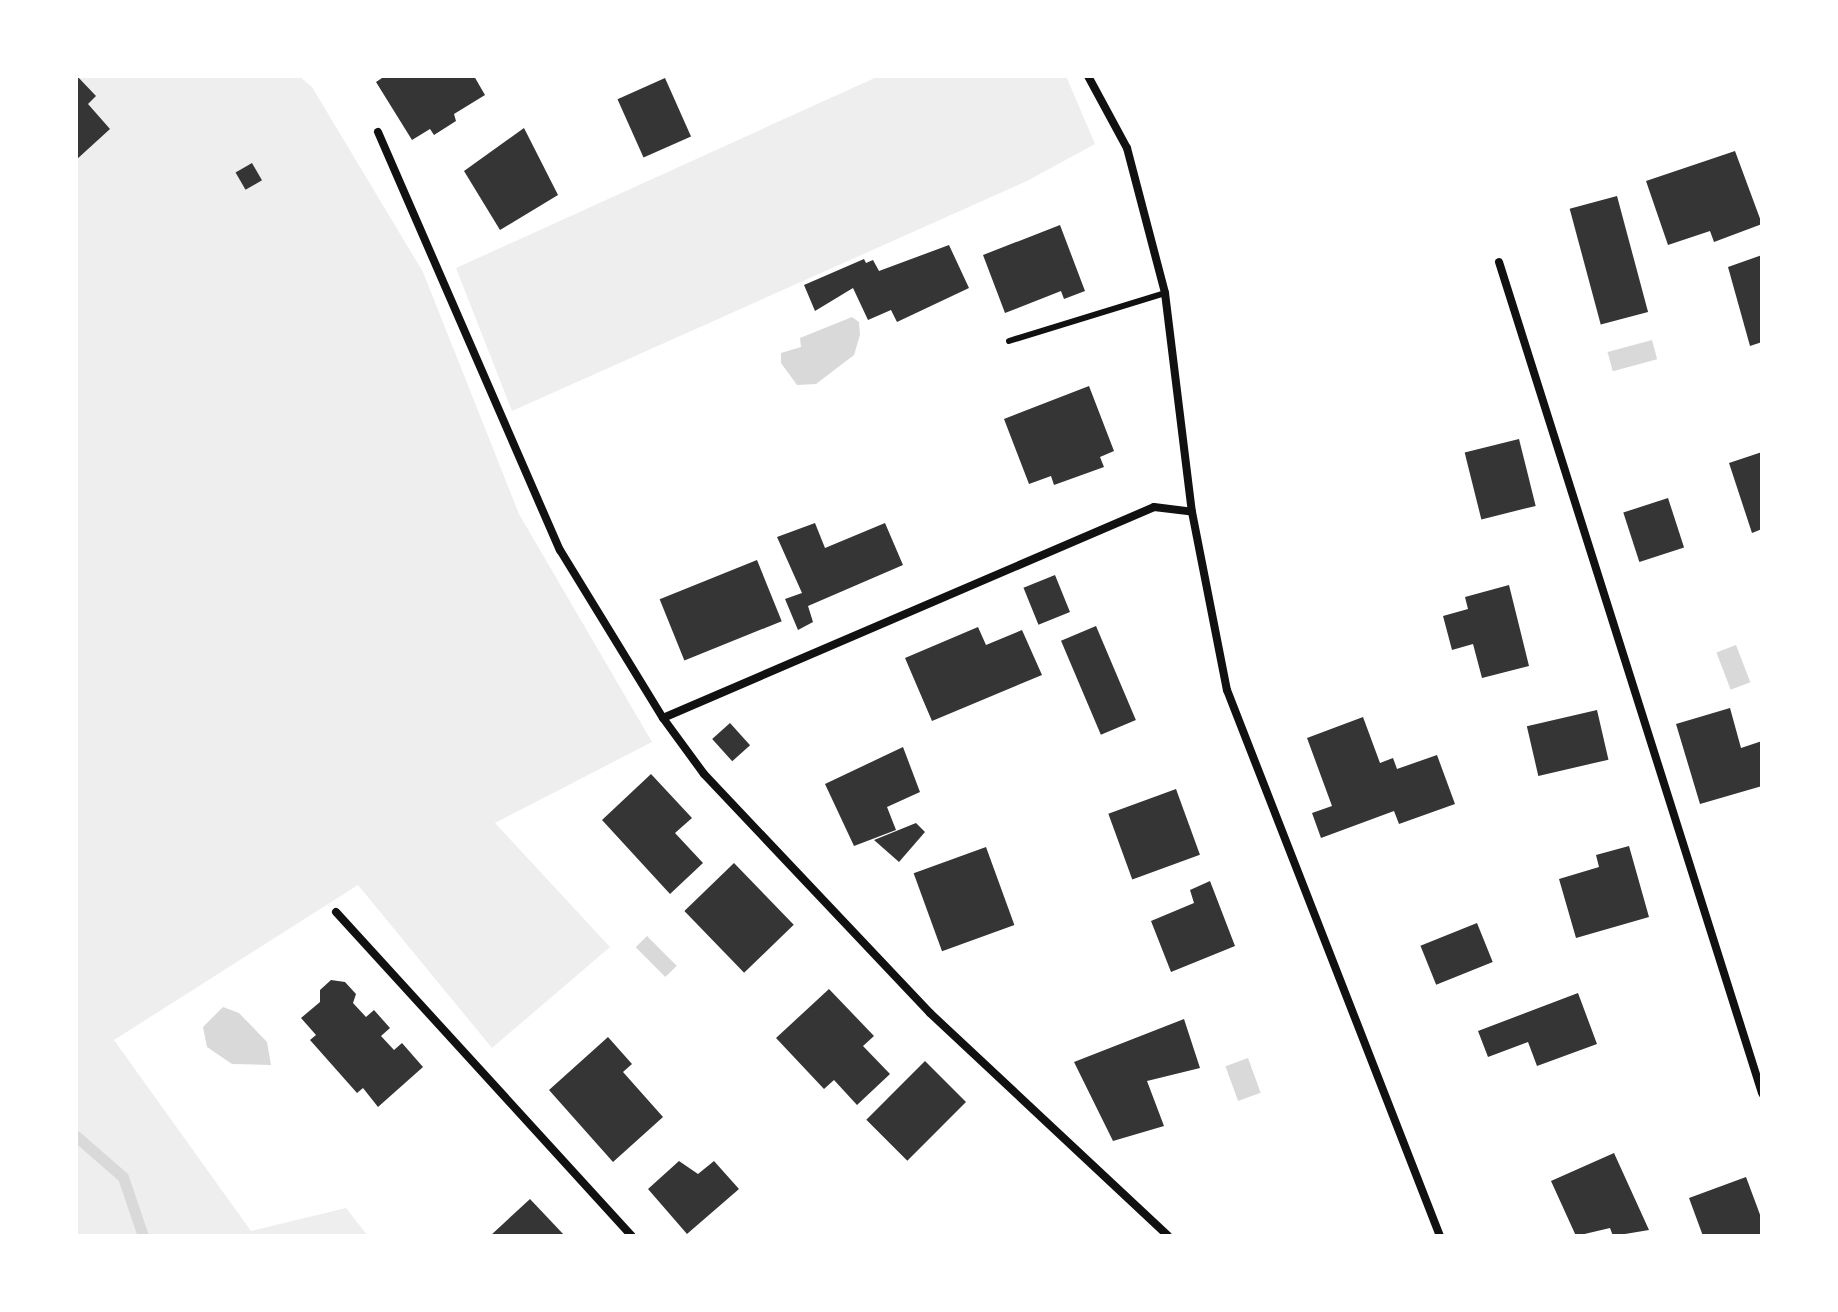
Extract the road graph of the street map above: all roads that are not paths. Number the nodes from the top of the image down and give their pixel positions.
1 (1088, 76) edge
2 (378, 132) dead end
3 (1499, 262) dead end
4 (1165, 293) junction
5 (1009, 341) dead end
6 (1192, 512) junction
7 (663, 718) junction
8 (336, 912) dead end
9 (1762, 1093) edge
10 (632, 1236) edge
11 (1168, 1236) edge
12 (1440, 1236) edge

1 - 4 street
2 - 7 street
3 - 9 street
4 - 5 lane
4 - 6 street
6 - 7 street
6 - 12 street
7 - 11 street
8 - 10 street

